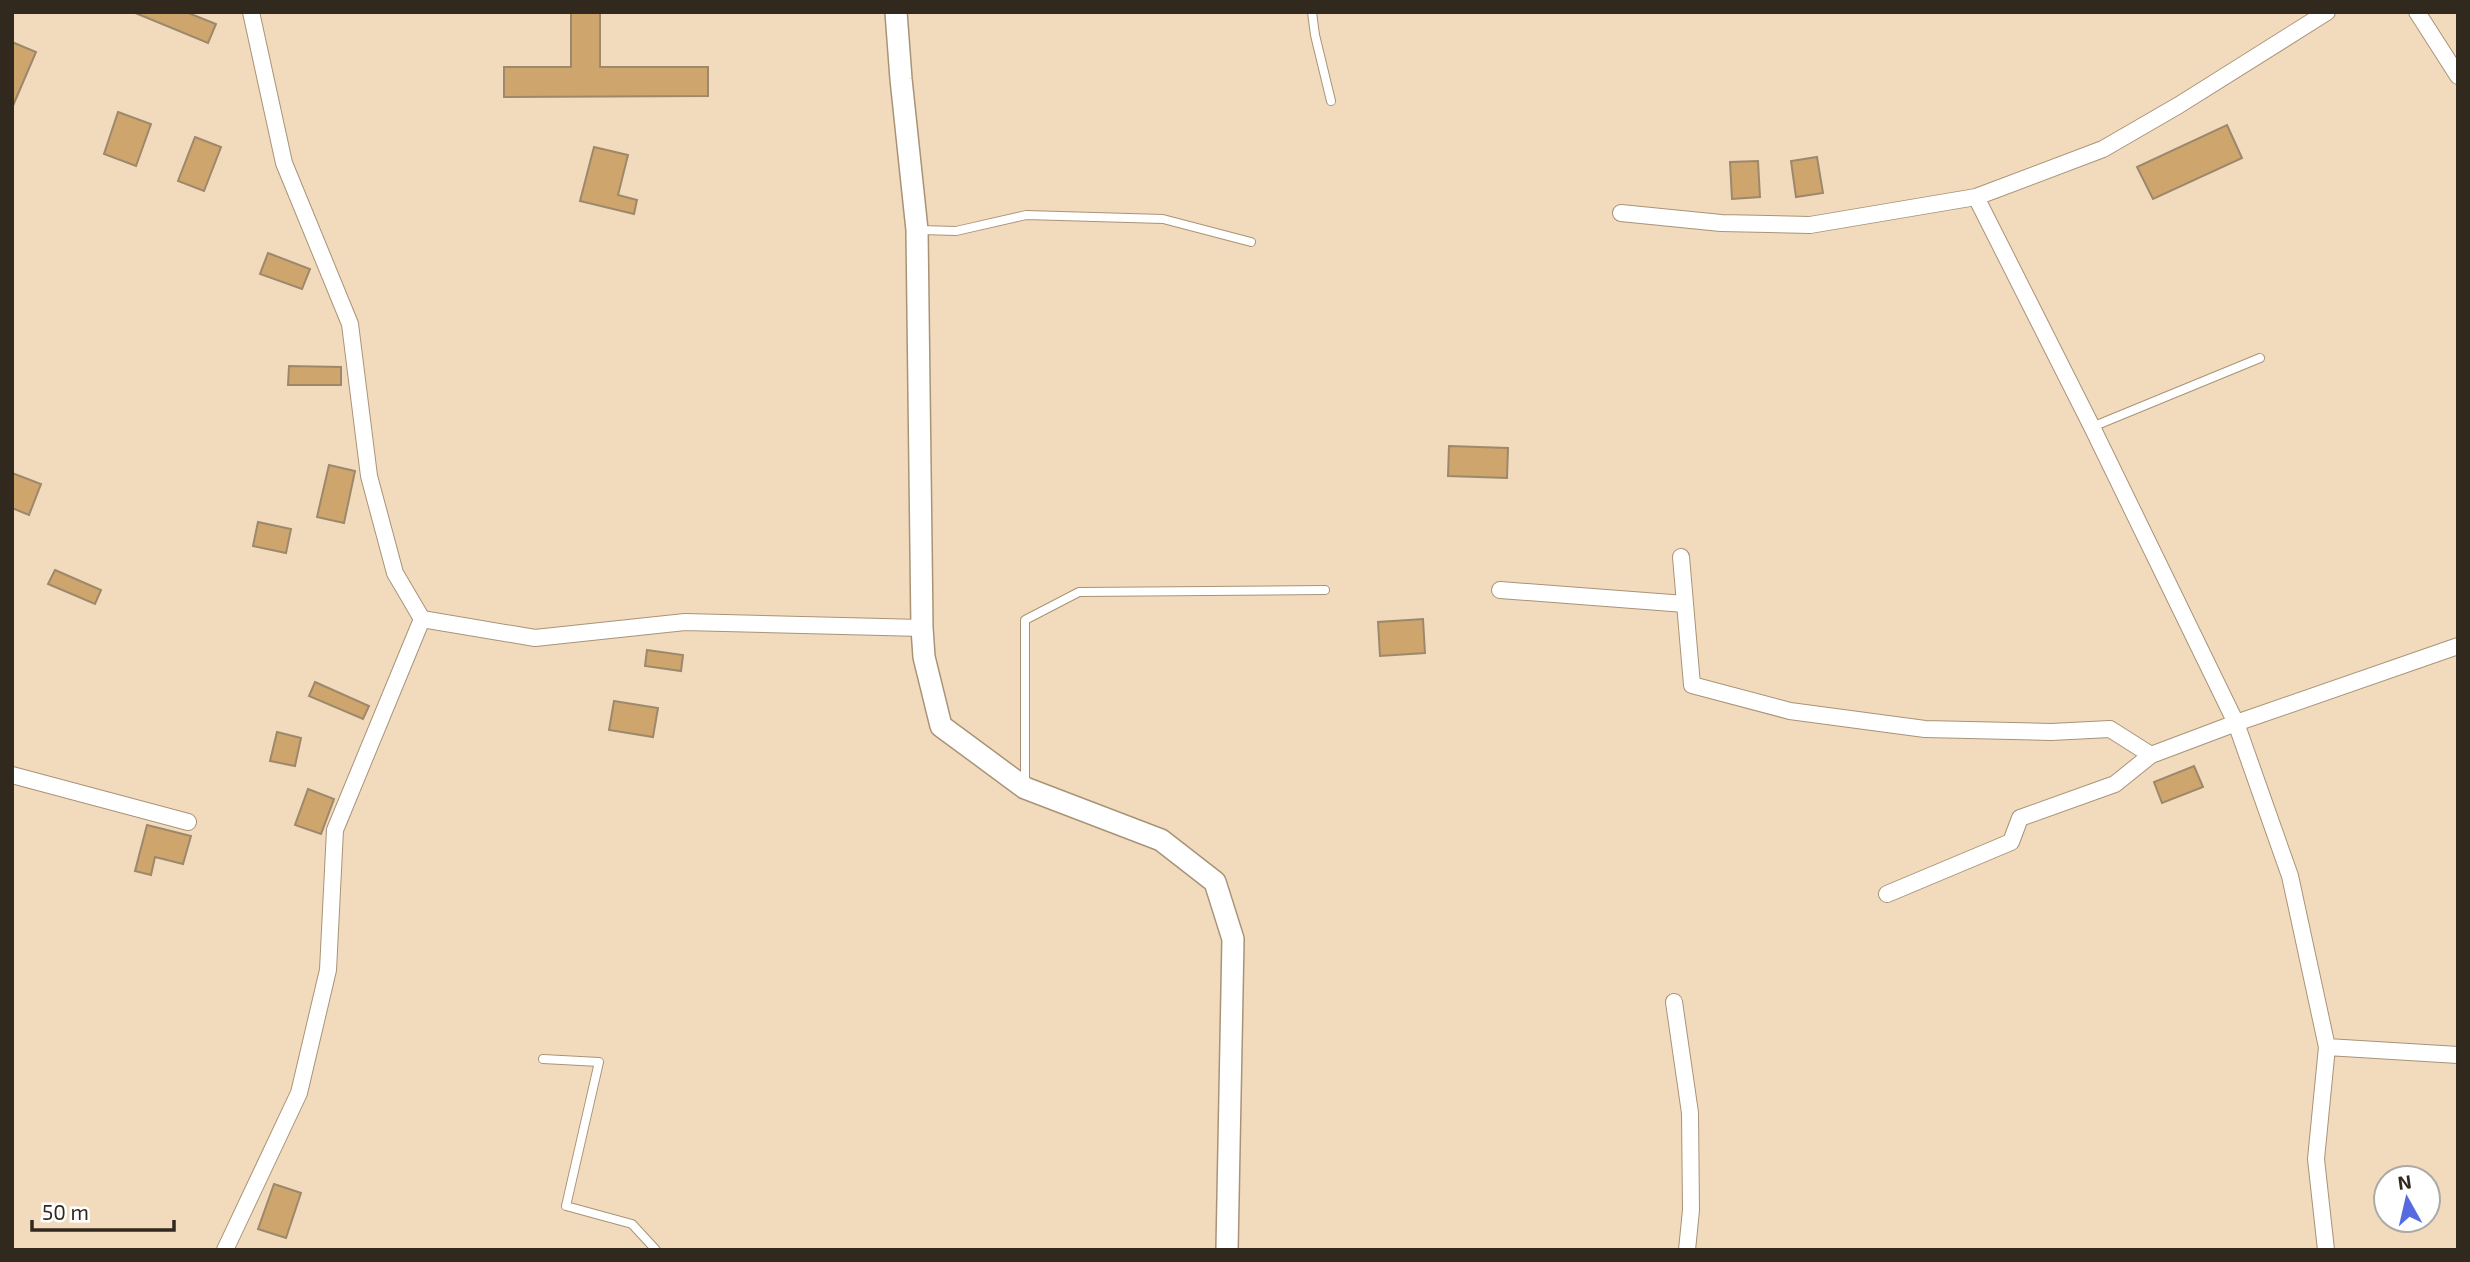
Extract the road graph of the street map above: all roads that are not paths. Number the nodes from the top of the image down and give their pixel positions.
1 (251, 12) edge
2 (896, 12) edge
3 (1312, 12) edge
4 (2327, 12) edge
5 (2417, 12) edge
6 (2458, 76) edge
7 (1331, 101) dead end
8 (1976, 197) junction
9 (1621, 213) dead end
10 (917, 230) junction
11 (1251, 242) dead end
12 (2260, 358) dead end
13 (2092, 427) junction
14 (1681, 557) dead end
15 (1325, 590) dead end
16 (1500, 590) dead end
17 (1685, 604) junction
18 (422, 619) junction
19 (922, 628) junction
20 (2458, 646) edge
21 (2236, 723) junction
22 (2151, 755) junction
23 (12, 775) edge
24 (1025, 788) junction
25 (188, 822) dead end
26 (1887, 894) dead end
27 (1674, 1002) dead end
28 (2327, 1047) junction
29 (2458, 1055) edge
30 (543, 1059) dead end
31 (225, 1250) edge
32 (656, 1250) edge
33 (1227, 1250) edge
34 (1687, 1250) edge
35 (2326, 1250) edge

1 - 18 street
2 - 10 street
3 - 7 lane
4 - 8 street
5 - 6 street
8 - 9 street
8 - 13 street
10 - 11 lane
10 - 19 street
12 - 13 lane
13 - 21 street
14 - 17 street
15 - 24 lane
16 - 17 street
17 - 22 street
18 - 19 street
18 - 31 street
19 - 24 street
20 - 21 street
21 - 22 street
21 - 28 street
22 - 26 street
23 - 25 street
24 - 33 street
27 - 34 street
28 - 29 street
28 - 35 street
30 - 32 lane

